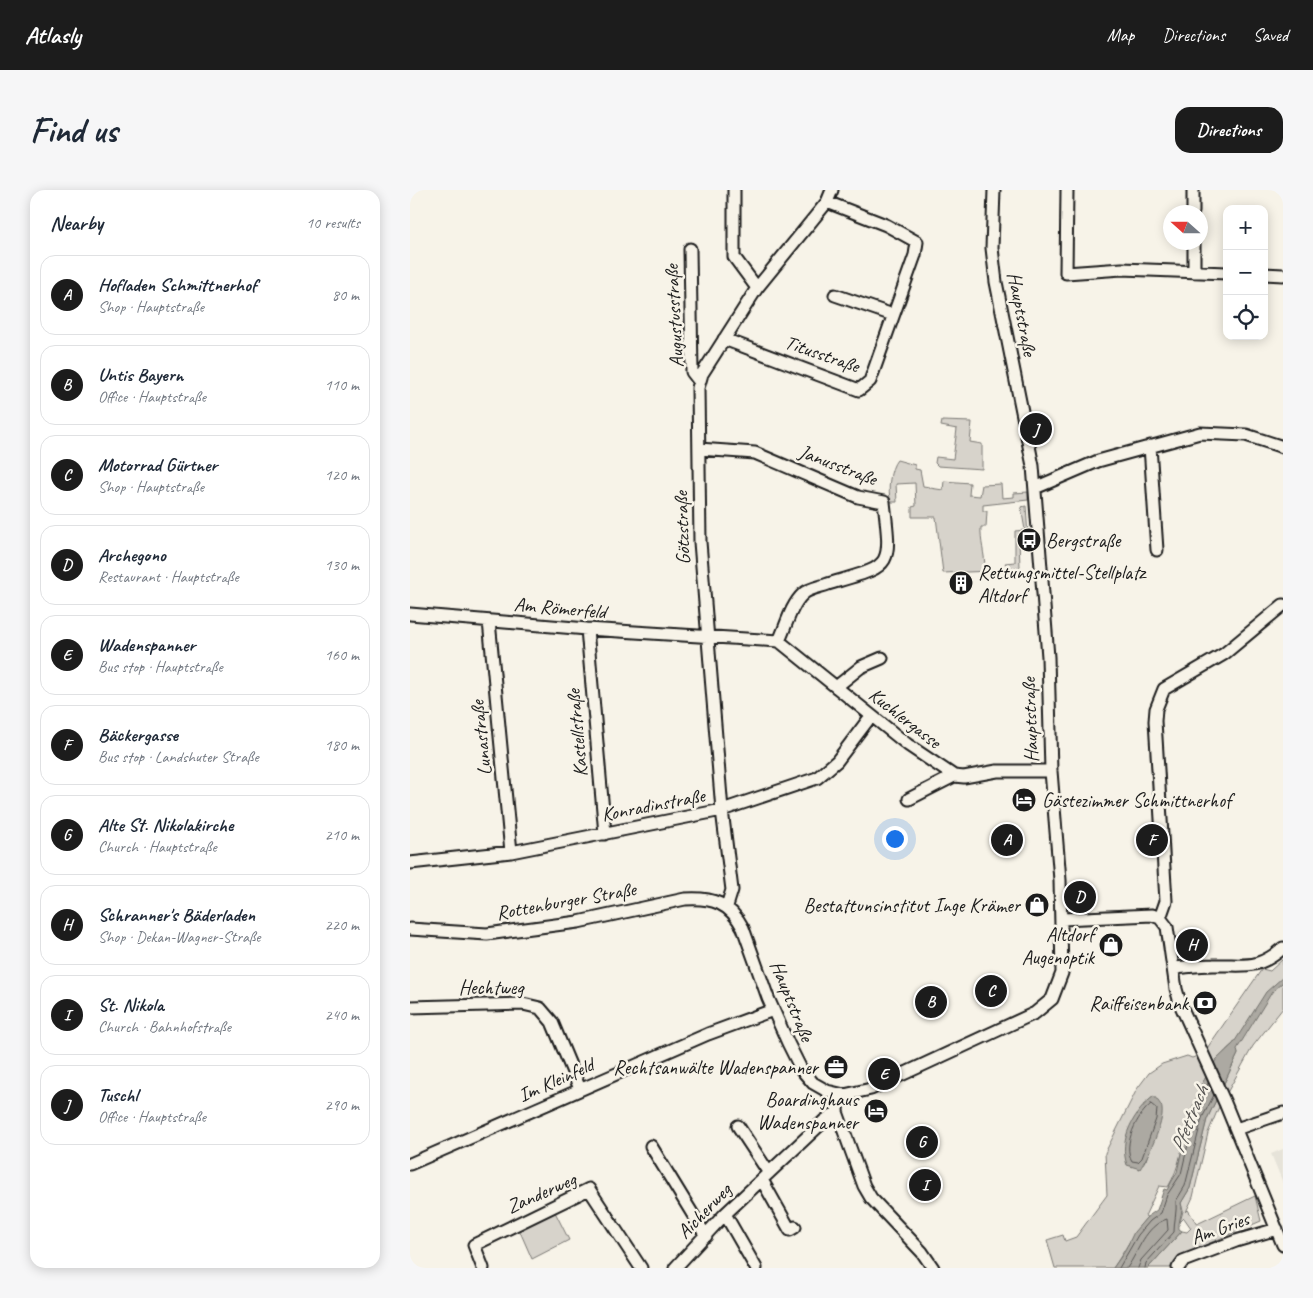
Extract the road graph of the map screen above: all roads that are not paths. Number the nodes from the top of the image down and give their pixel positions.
1 (734, 190) edge
2 (832, 190) edge
3 (994, 190) edge
4 (1067, 190) edge
5 (1193, 190) edge
6 (827, 202) junction
7 (1193, 205) edge
8 (690, 249) dead end
9 (1194, 250) edge
10 (1194, 272) junction
11 (1223, 273) edge
12 (1268, 274) edge
13 (1283, 274) edge
14 (757, 288) junction
15 (835, 295) dead end
16 (893, 315) junction
17 (724, 339) junction
18 (699, 380) junction
19 (1150, 446) junction
20 (1283, 447) edge
21 (699, 448) junction
22 (1035, 488) junction
23 (1157, 550) dead end
24 (1283, 604) edge
25 (410, 614) edge
26 (489, 621) junction
27 (587, 629) junction
28 (708, 638) junction
29 (779, 641) junction
30 (882, 658) dead end
31 (836, 687) junction
32 (871, 716) junction
33 (1051, 771) junction
34 (954, 776) junction
35 (909, 800) dead end
36 (722, 810) junction
37 (605, 834) junction
38 (512, 852) junction
39 (410, 863) edge
40 (727, 906) junction
41 (1160, 918) junction
42 (1062, 919) junction
43 (410, 929) edge
44 (1283, 948) edge
45 (1174, 968) junction
46 (410, 1007) edge
47 (773, 1010) junction
48 (580, 1090) junction
49 (838, 1094) junction
50 (837, 1112) junction
51 (1283, 1113) edge
52 (738, 1126) dead end
53 (1236, 1130) junction
54 (651, 1146) dead end
55 (410, 1164) edge
56 (765, 1176) junction
57 (725, 1214) junction
58 (795, 1227) dead end
59 (1277, 1229) junction
60 (706, 1236) junction
61 (1283, 1245) edge
62 (483, 1268) edge
63 (641, 1268) edge
64 (674, 1268) edge
65 (756, 1268) edge
66 (933, 1268) edge
67 (1178, 1268) edge

1 - 14 street
2 - 6 street, Götzstraße
3 - 22 street, Hauptstraße
4 - 10 street
5 - 7 street
6 - 14 street, Götzstraße
6 - 16 street, Titusstraße
8 - 18 street, Augustusstraße
9 - 10 street
10 - 11 street
12 - 13 street
14 - 17 street, Götzstraße
15 - 16 street
16 - 17 street, Titusstraße
17 - 18 street, Götzstraße
18 - 21 street, Götzstraße
19 - 20 street
19 - 22 street
19 - 23 street
21 - 28 street, Götzstraße
21 - 29 street, Janusstraße
22 - 33 street, Hauptstraße
24 - 41 street
25 - 26 street, Am Römerfeld
26 - 27 street, Am Römerfeld
26 - 38 street, Lunastraße
27 - 28 street, Am Römerfeld
27 - 37 street, Kastellstraße
28 - 29 street
28 - 36 street, Götzstraße
29 - 31 street, Kuchlergasse
30 - 31 street, Kuchlergasse
31 - 32 street, Kuchlergasse
32 - 34 street, Kuchlergasse
32 - 36 street, Konradinstraße
33 - 34 street
33 - 42 street, Hauptstraße
34 - 35 street
36 - 37 street, Konradinstraße
36 - 40 street, Götzstraße
37 - 38 street, Konradinstraße
38 - 39 street, Konradinstraße
40 - 43 street, Rottenburger Straße
40 - 47 street, Hauptstraße
41 - 42 street
41 - 45 street
42 - 49 street, Hauptstraße
44 - 45 street
45 - 53 street
46 - 48 street, Hechtweg
47 - 48 street, Im Kleinfeld
47 - 49 street, Hauptstraße
48 - 55 street, Im Kleinfeld
49 - 50 street
50 - 56 street, Aicherweg
50 - 66 street
51 - 53 street
52 - 56 street, Aicherweg
53 - 59 street
54 - 60 street
56 - 57 street, Aicherweg
56 - 58 street, Aicherweg
57 - 60 street, Aicherweg
57 - 65 street
59 - 61 street
59 - 67 street, Am Gries
60 - 64 street, Aicherweg
62 - 63 street, Zanderweg

